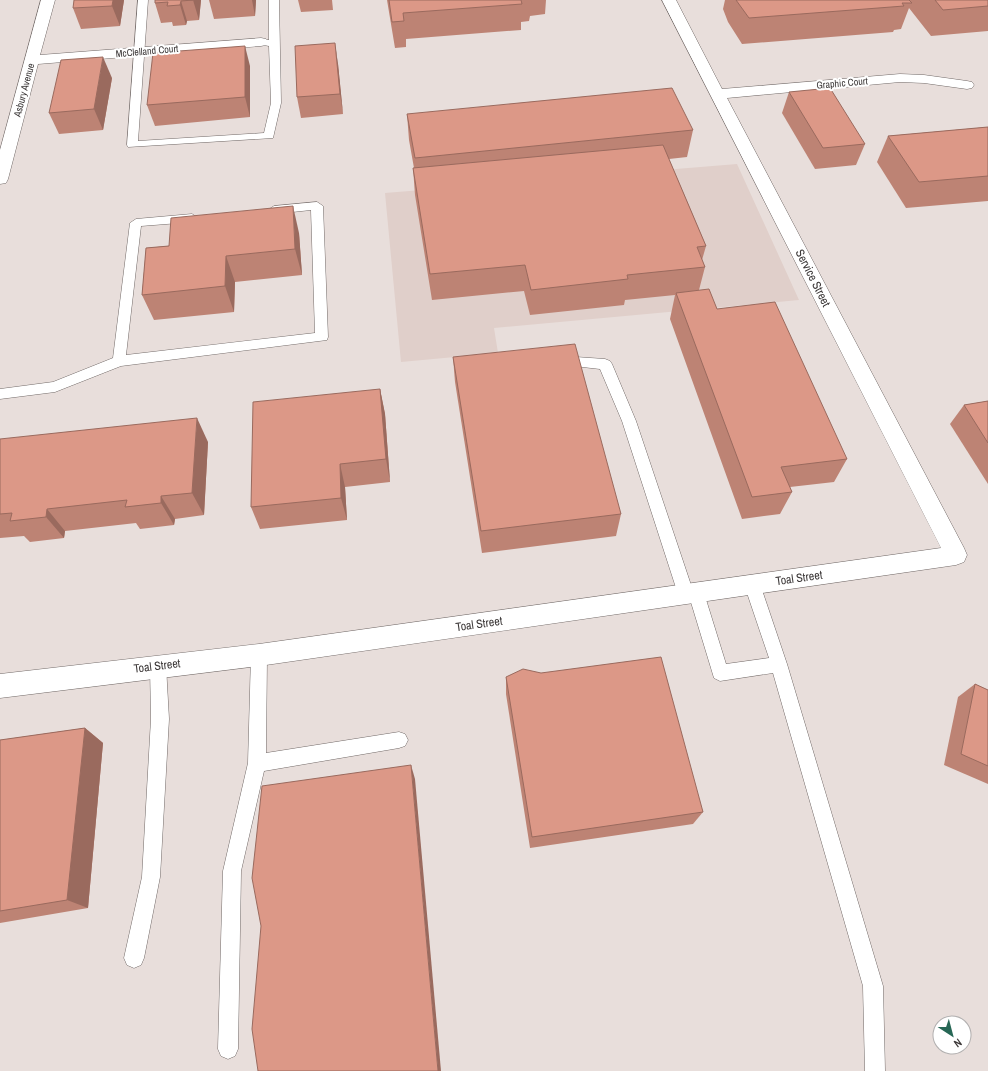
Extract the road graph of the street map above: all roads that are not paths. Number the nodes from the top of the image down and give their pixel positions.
1 (48, 0) edge
2 (143, 0) edge
3 (274, 0) edge
4 (670, 0) edge
5 (268, 43) junction
6 (139, 51) junction
7 (32, 60) junction
8 (966, 85) dead end
9 (717, 94) junction
10 (0, 180) edge
11 (262, 211) edge
12 (207, 216) edge
13 (119, 361) junction
14 (546, 362) edge
15 (0, 394) edge
16 (956, 555) joint
17 (752, 584) junction
18 (691, 593) junction
19 (259, 655) junction
20 (779, 664) junction
21 (158, 666) junction
22 (0, 686) edge
23 (399, 740) dead end
24 (257, 763) junction
25 (134, 958) dead end
26 (228, 1048) dead end
27 (876, 1071) edge

1 - 7 street, Asbury Avenue
2 - 6 lane
3 - 5 lane
4 - 9 street, Service Street
5 - 6 street, McClelland Court
5 - 6 lane
6 - 7 street, McClelland Court
7 - 10 street, Asbury Avenue
8 - 9 street, Graphic Court
9 - 16 street, Service Street
11 - 13 lane
12 - 13 lane
13 - 15 lane
14 - 18 lane
16 - 17 street, Toal Street
17 - 18 street, Toal Street
17 - 20 lane
18 - 19 street, Toal Street
18 - 20 lane
19 - 21 street, Toal Street
19 - 24 lane
20 - 27 lane
21 - 22 street, Toal Street
21 - 25 lane
23 - 24 lane
24 - 26 lane

